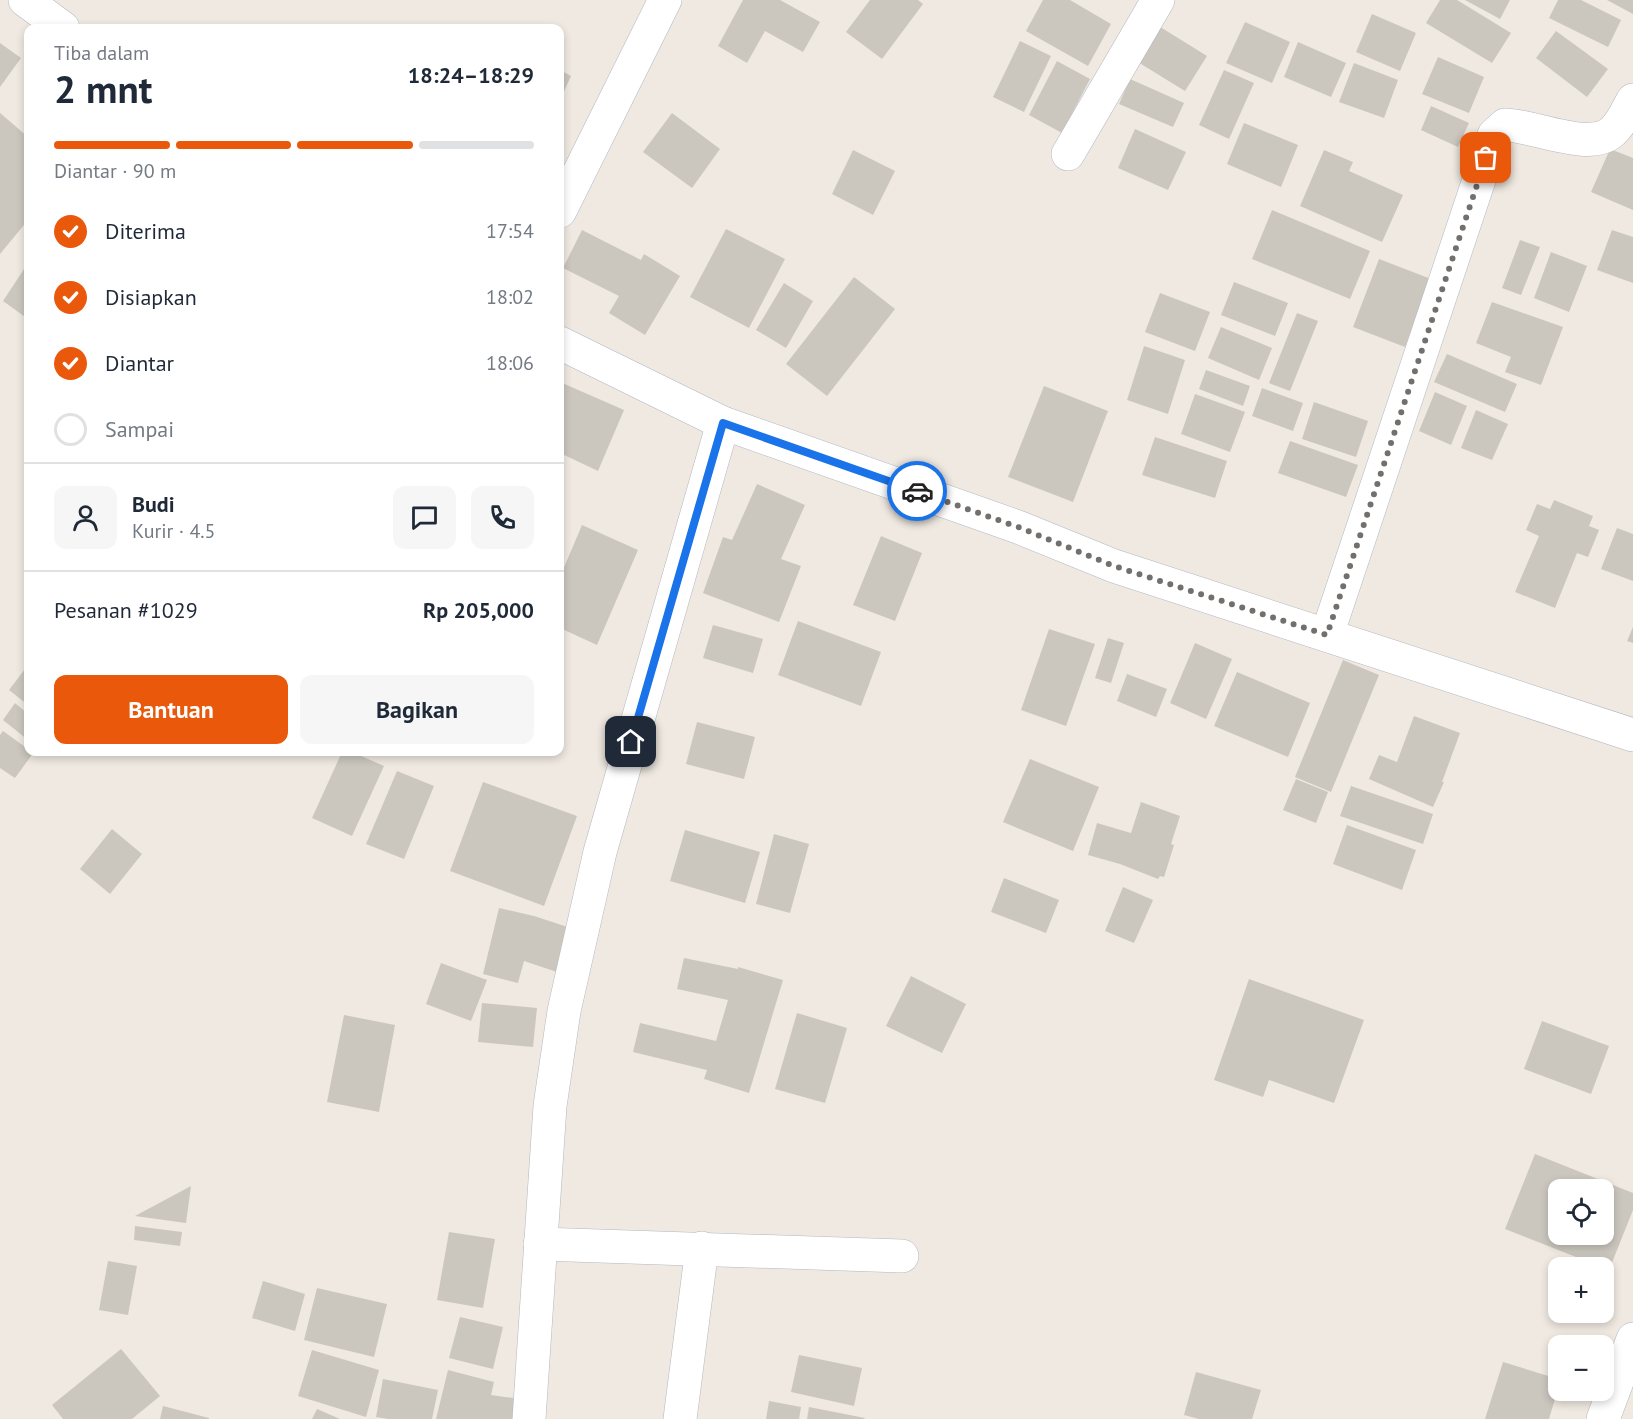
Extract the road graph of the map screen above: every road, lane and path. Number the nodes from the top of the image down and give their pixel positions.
1 (25, 0) edge
2 (664, 0) edge
3 (1158, 0) edge
4 (58, 24) edge
5 (1633, 100) edge
6 (1068, 154) dead end
7 (564, 204) edge
8 (564, 345) edge
9 (723, 423) junction
10 (1327, 635) junction
11 (1633, 735) edge
12 (540, 1244) junction
13 (702, 1248) junction
14 (902, 1256) dead end
15 (1633, 1339) edge
16 (529, 1419) edge
17 (680, 1419) edge
18 (1603, 1419) edge

1 - 4 street
2 - 7 street
3 - 6 street
5 - 10 street
8 - 9 street
9 - 10 street
9 - 12 street
10 - 11 street
12 - 13 street
12 - 16 street
13 - 14 street
13 - 17 street
15 - 18 street

